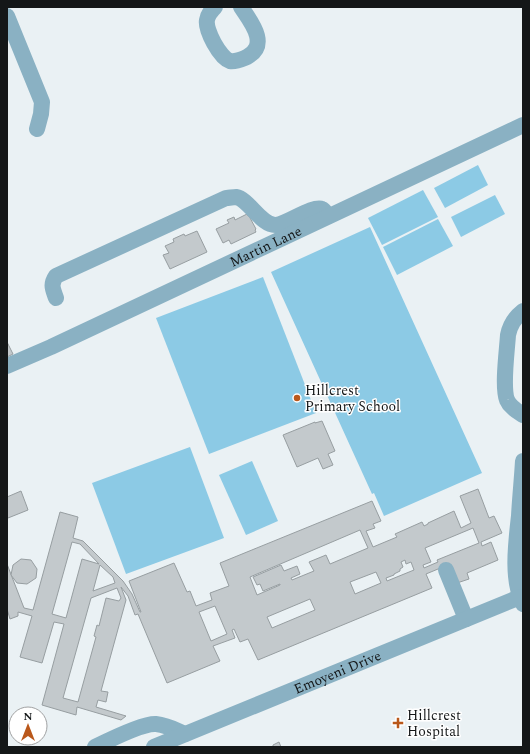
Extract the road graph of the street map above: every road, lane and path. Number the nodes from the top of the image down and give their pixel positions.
1 (215, 7) edge
2 (241, 7) edge
3 (7, 16) edge
4 (523, 125) edge
5 (36, 129) dead end
6 (328, 216) junction
7 (56, 298) dead end
8 (523, 311) edge
9 (7, 366) edge
10 (523, 415) edge
11 (523, 460) edge
12 (446, 570) dead end
13 (521, 600) edge
14 (466, 619) junction
15 (185, 734) junction
16 (96, 747) edge
17 (154, 747) edge

1 - 2 street
3 - 5 street
4 - 6 street, Martin Lane
6 - 7 street
6 - 9 street, Martin Lane
8 - 10 street
11 - 13 street
12 - 14 street
13 - 14 street, Emoyeni Drive
14 - 15 street, Emoyeni Drive
15 - 16 street
15 - 17 street, Emoyeni Drive

